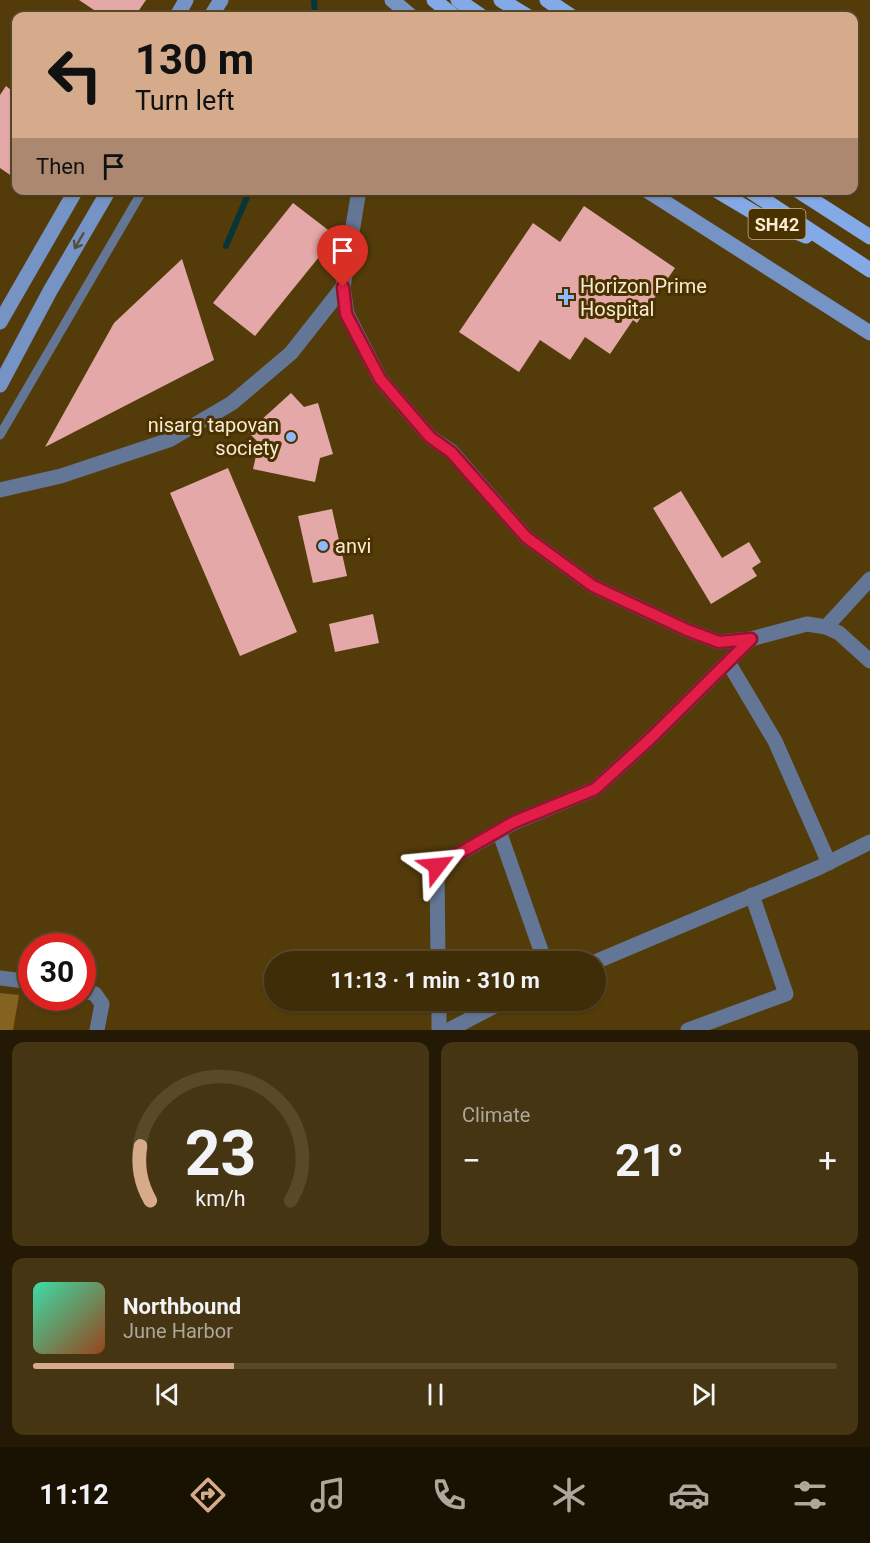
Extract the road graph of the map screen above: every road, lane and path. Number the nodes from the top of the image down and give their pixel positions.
1 (392, 0) edge
2 (434, 0) edge
3 (458, 0) edge
4 (501, 0) edge
5 (547, 0) edge
6 (406, 12) edge
7 (449, 12) edge
8 (475, 12) edge
9 (520, 12) edge
10 (565, 12) edge
11 (73, 195) edge
12 (106, 195) edge
13 (140, 195) edge
14 (358, 195) edge
15 (654, 195) edge
16 (724, 195) edge
17 (757, 195) edge
18 (809, 195) edge
19 (870, 237) edge
20 (842, 251) junction
21 (870, 270) edge
22 (343, 287) junction
23 (0, 322) edge
24 (870, 333) edge
25 (0, 385) edge
26 (0, 435) edge
27 (0, 490) edge
28 (870, 579) edge
29 (826, 627) junction
30 (751, 639) junction
31 (870, 661) edge
32 (728, 662) junction
33 (499, 831) junction
34 (870, 842) edge
35 (829, 863) junction
36 (752, 895) junction
37 (438, 951) edge
38 (541, 951) edge
39 (606, 958) edge
40 (0, 978) edge
41 (18, 980) edge
42 (96, 995) edge
43 (439, 1011) edge
44 (485, 1011) edge
45 (97, 1030) edge
46 (439, 1030) edge
47 (449, 1030) edge
48 (688, 1030) edge

1 - 6 main road
2 - 7 main road
3 - 8 main road
4 - 9 main road
5 - 10 main road
11 - 23 main road
12 -> 25 main road
13 - 26 lane
14 - 22 street
15 - 24 main road
16 - 20 main road, SH42
17 - 20 main road
18 - 19 main road, SH42
20 - 21 main road, SH42
22 - 27 street
22 - 30 street
28 - 29 street
29 - 30 street
29 - 31 street
30 - 32 street
32 - 33 street
32 - 35 street
33 - 37 street
33 - 38 street
34 - 35 street
35 - 36 street
36 - 39 street
36 - 48 street
40 - 41 street
42 - 45 street
43 - 46 street
44 - 47 street

